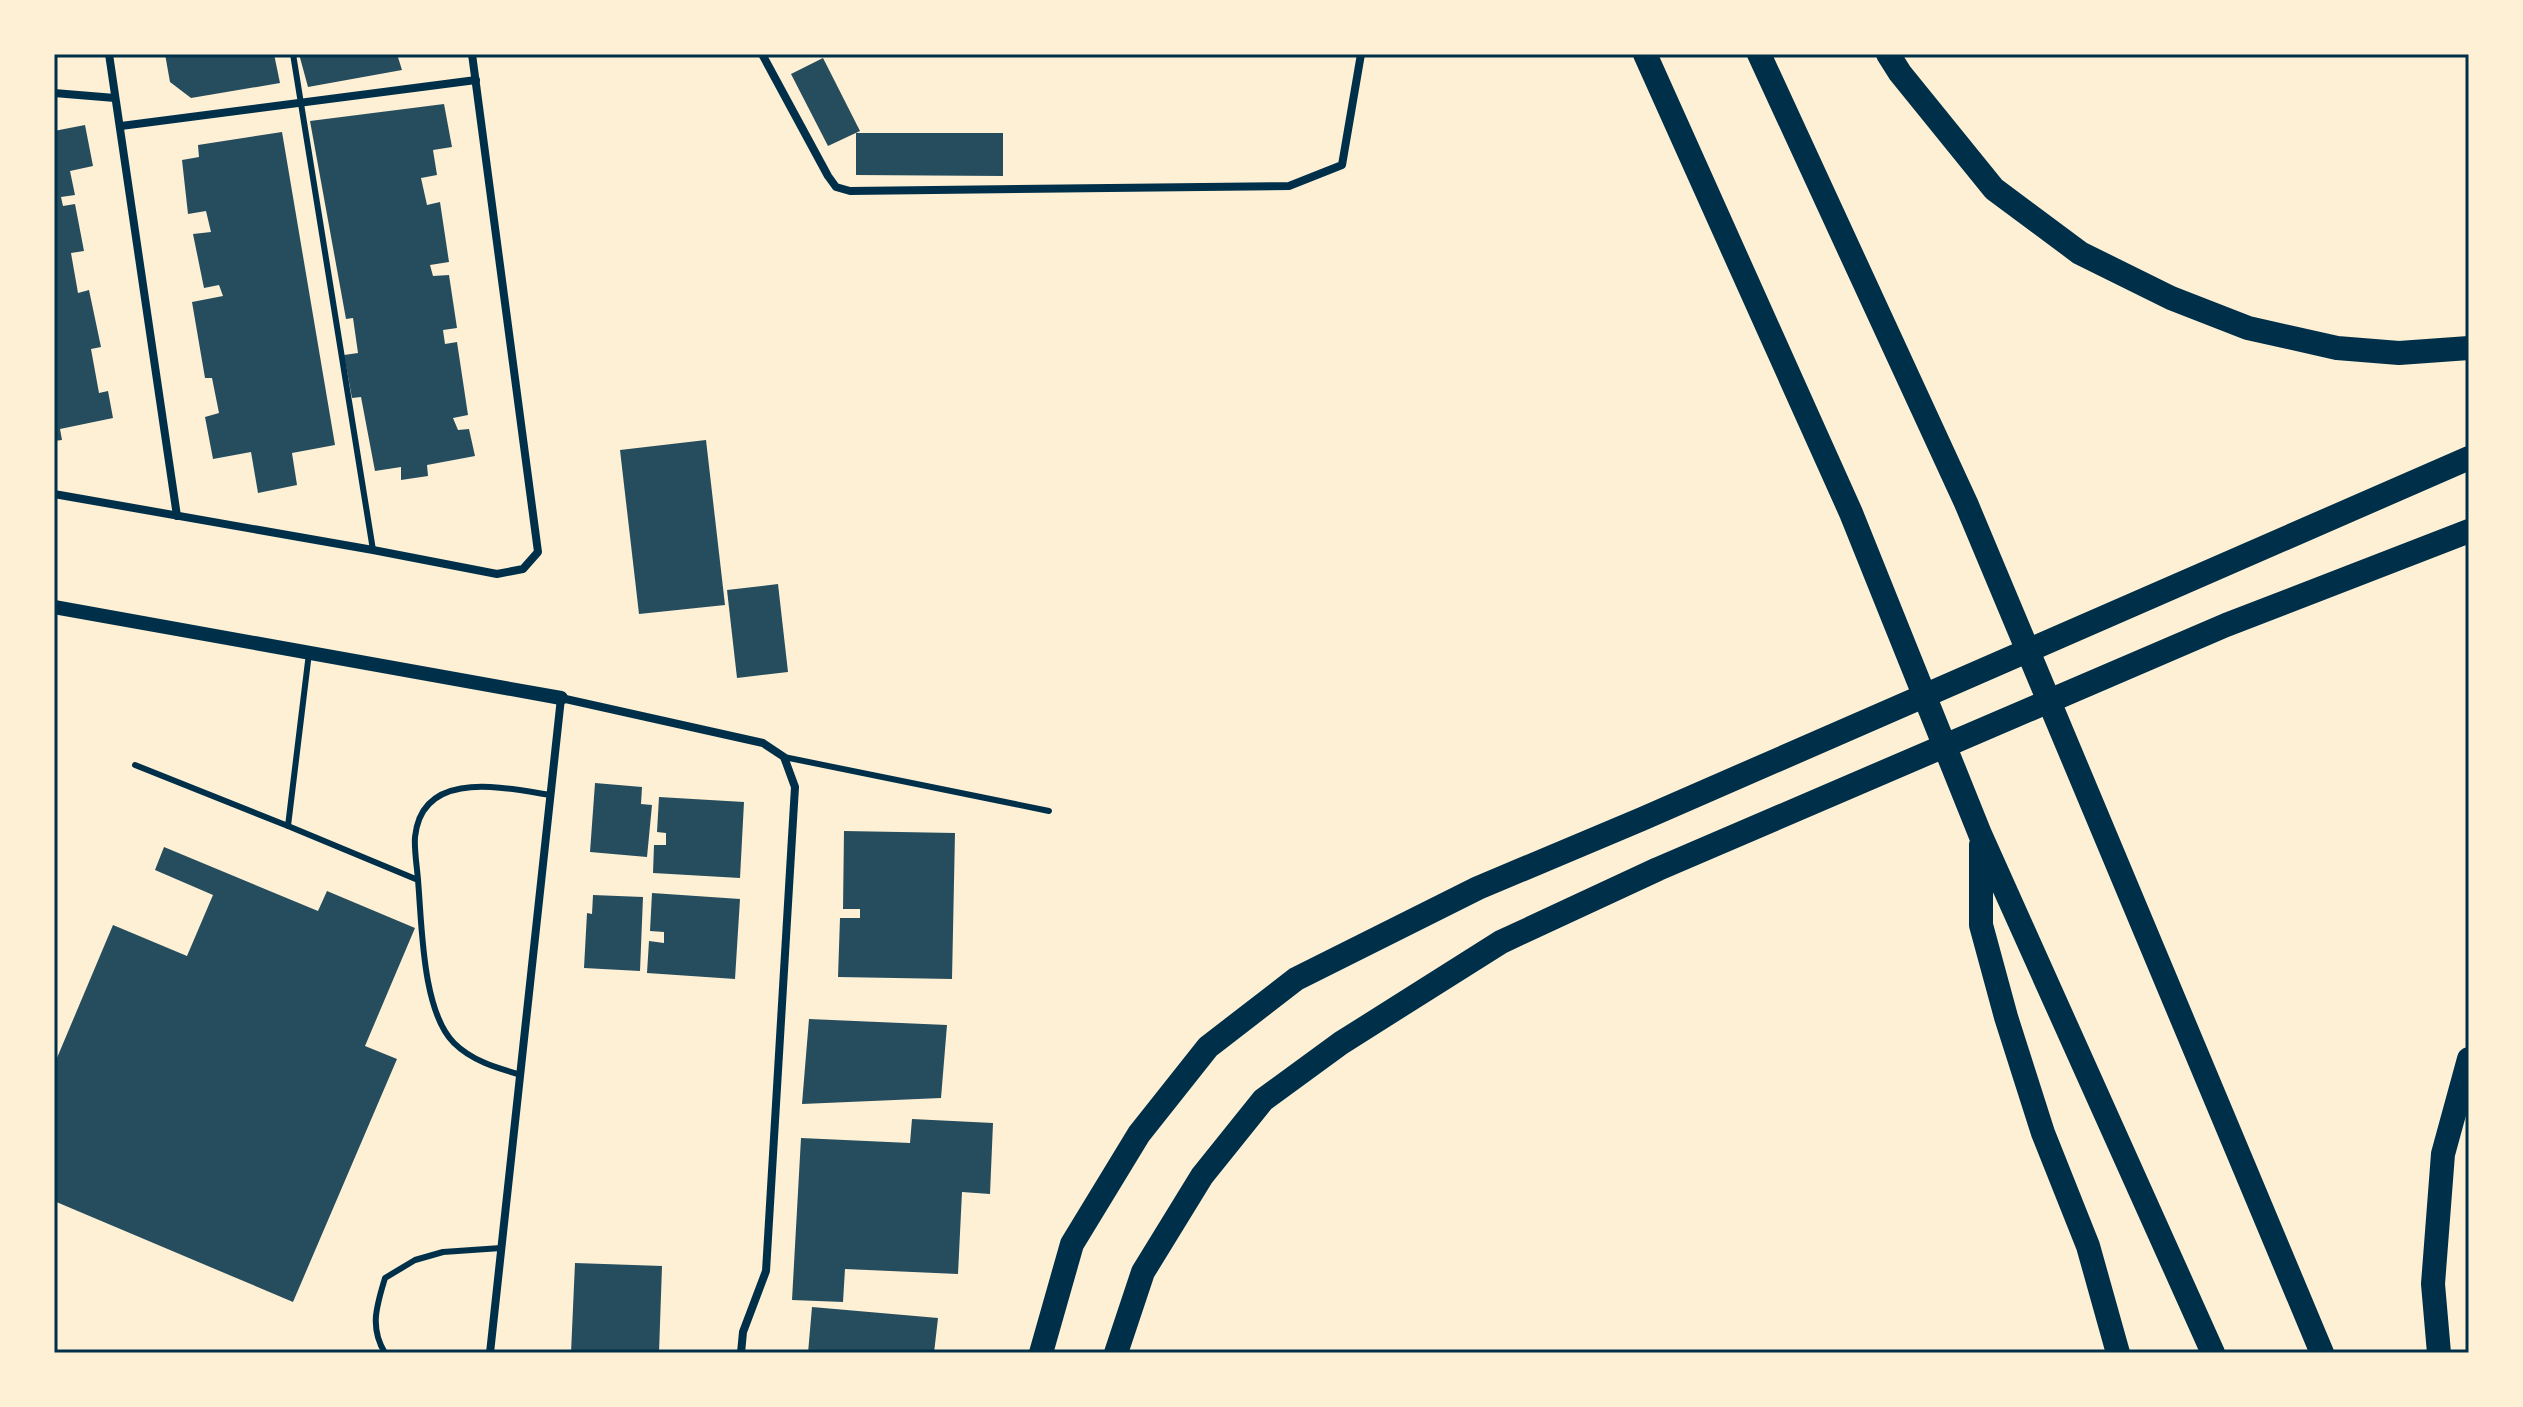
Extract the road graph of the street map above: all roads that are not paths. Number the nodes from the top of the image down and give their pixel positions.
1 (109, 54) edge
2 (293, 54) edge
3 (472, 54) edge
4 (762, 54) edge
5 (1361, 54) edge
6 (1645, 54) edge
7 (1759, 54) edge
8 (1888, 54) edge
9 (476, 80) junction
10 (54, 93) edge
11 (115, 98) junction
12 (301, 103) junction
13 (121, 126) junction
14 (2469, 348) edge
15 (2469, 458) edge
16 (54, 494) edge
17 (177, 516) junction
18 (2469, 531) edge
19 (373, 550) junction
20 (54, 607) edge
21 (309, 653) junction
22 (561, 698) junction
23 (784, 757) junction
24 (135, 765) dead end
25 (551, 795) junction
26 (1049, 811) dead end
27 (288, 826) junction
28 (1980, 834) junction
29 (418, 880) junction
30 (2469, 1059) edge
31 (521, 1075) junction
32 (501, 1248) junction
33 (385, 1353) edge
34 (490, 1353) edge
35 (741, 1353) edge
36 (1041, 1353) edge
37 (1116, 1353) edge
38 (2118, 1353) edge
39 (2213, 1353) edge
40 (2322, 1353) edge
41 (2439, 1353) edge

1 - 11 street
2 - 12 lane
3 - 9 street
4 - 5 street
6 - 28 highway
7 - 40 highway
8 - 14 highway
9 - 12 street
9 - 19 street
10 - 11 street
11 - 13 street
12 - 13 street
12 - 19 lane
13 - 17 street
15 - 36 highway
16 - 17 street
17 - 19 street
18 - 37 highway
20 - 21 street
21 - 22 street
21 - 27 lane
22 - 23 street
22 - 25 street
23 - 26 lane
23 - 35 street
24 - 27 lane
25 - 29 lane
25 - 31 street
27 - 29 lane
28 - 38 highway
28 - 39 highway
29 - 31 lane
30 - 41 highway
31 - 32 street
32 - 33 lane
32 - 34 street

